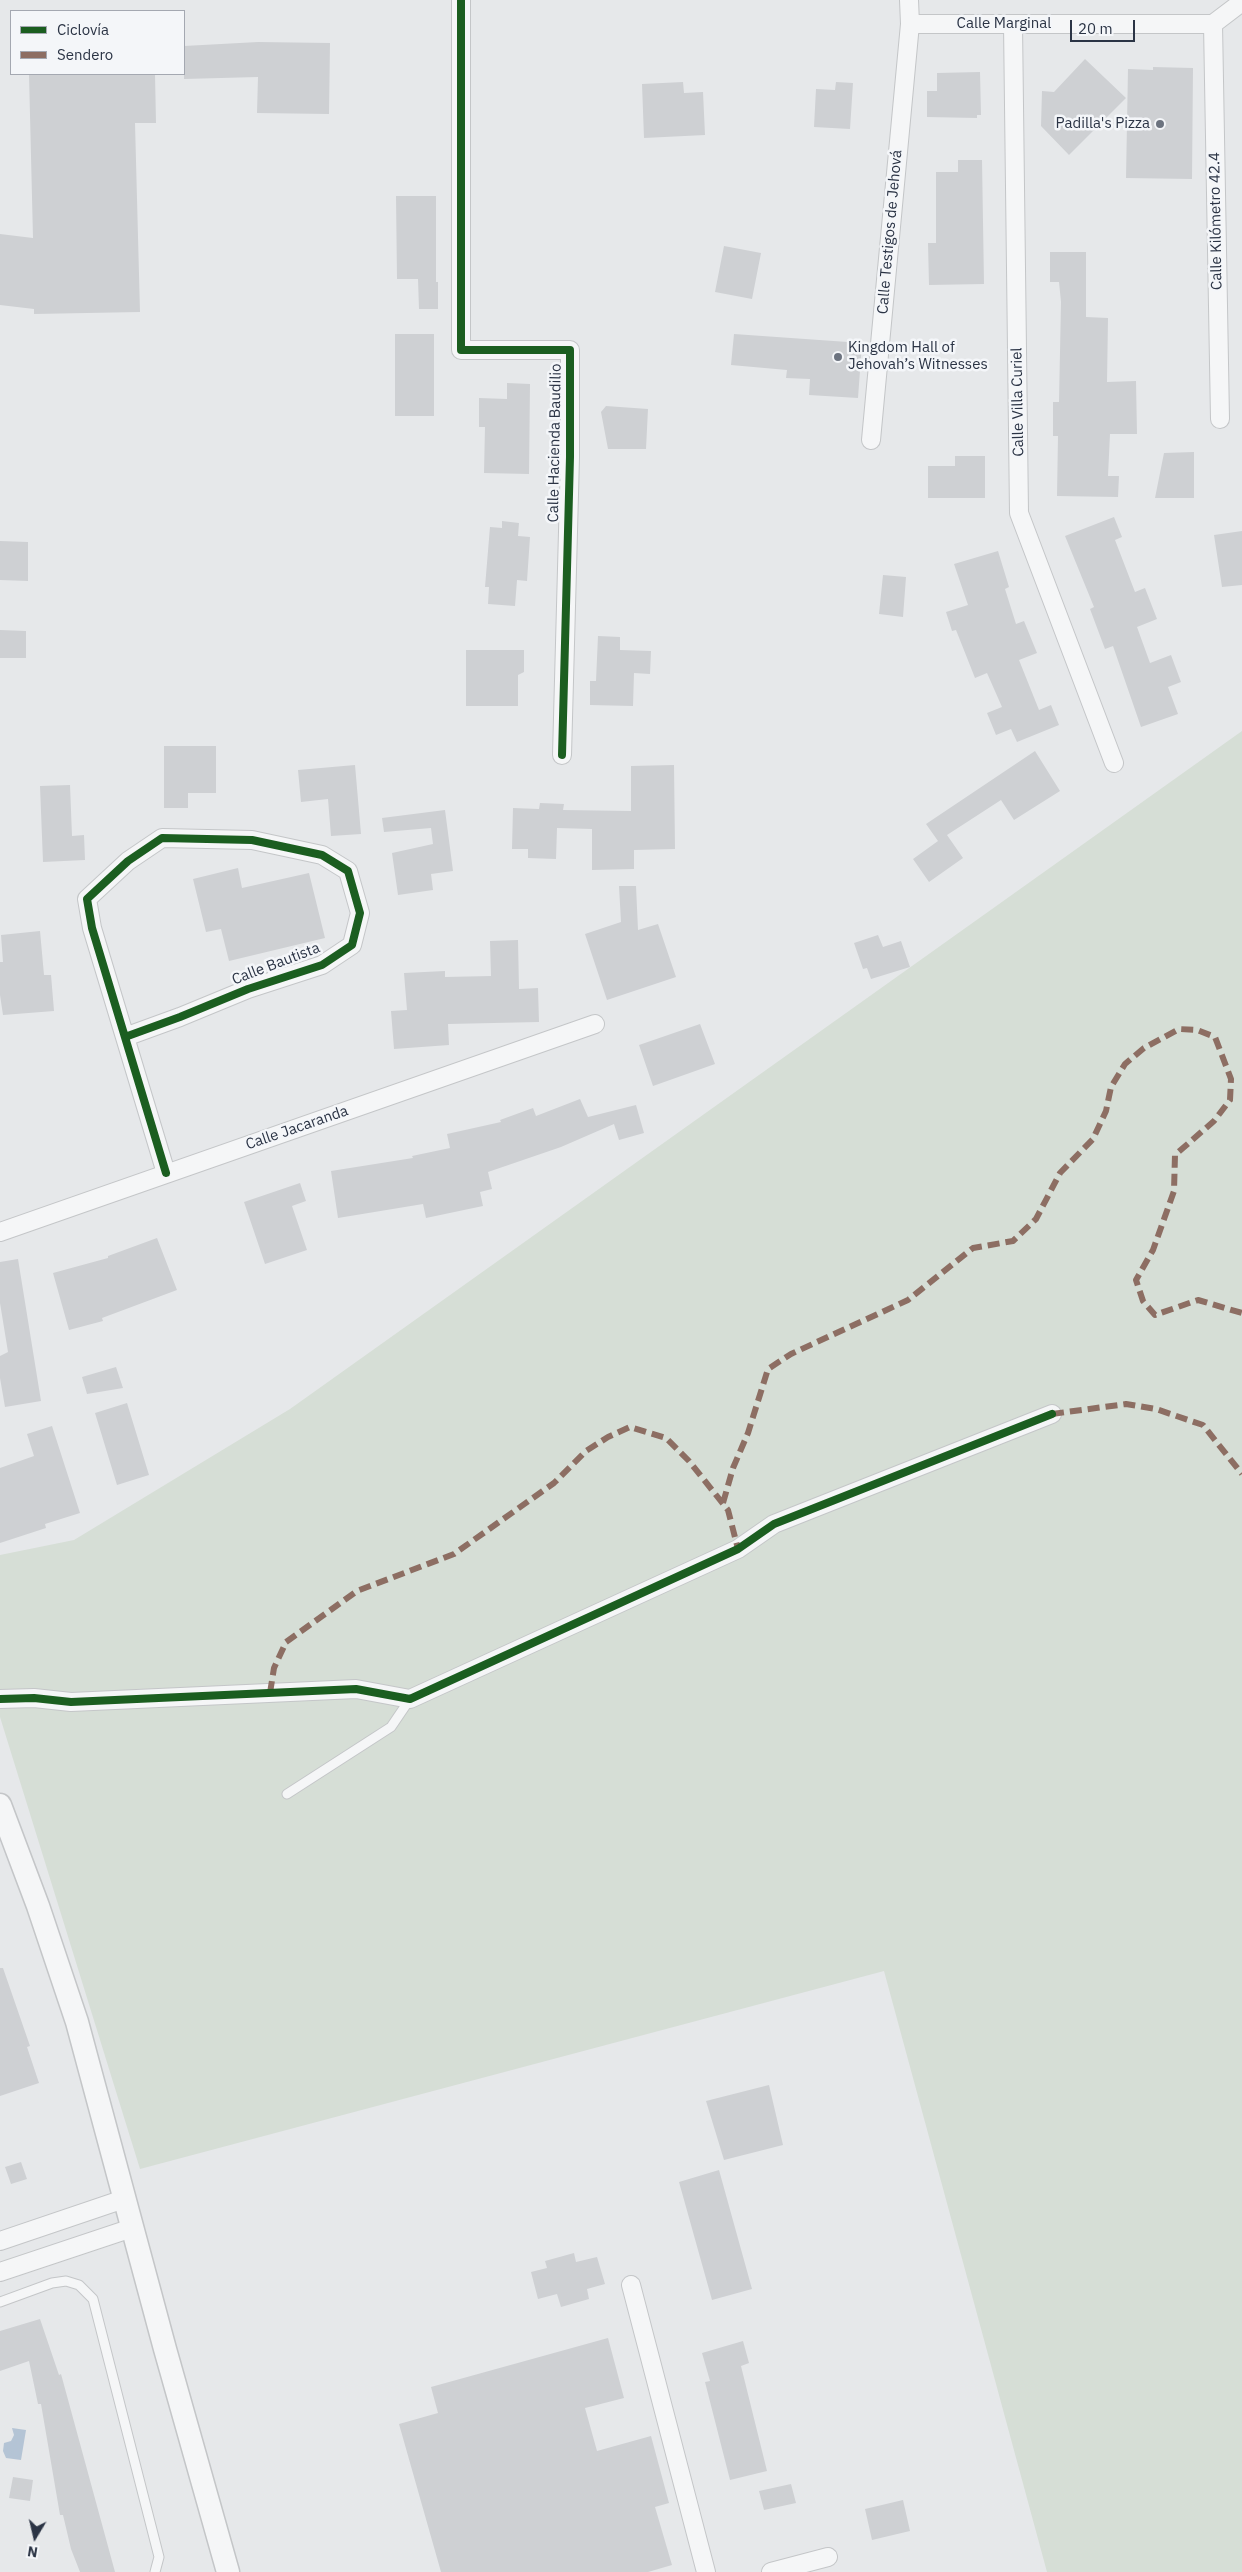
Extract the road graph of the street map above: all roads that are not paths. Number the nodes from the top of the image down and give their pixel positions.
1 (461, 0) edge
2 (909, 0) edge
3 (1242, 2) edge
4 (910, 24) junction
5 (1013, 24) junction
6 (1213, 24) junction
7 (1220, 419) dead end
8 (871, 440) dead end
9 (562, 755) dead end
10 (1114, 763) dead end
11 (595, 1024) dead end
12 (126, 1037) junction
13 (166, 1173) junction
14 (0, 1232) edge
15 (1052, 1414) dead end
16 (0, 1699) edge
17 (410, 1700) junction
18 (287, 1794) dead end
19 (0, 1805) edge
20 (124, 2199) junction
21 (132, 2228) junction
22 (0, 2241) edge
23 (0, 2272) edge
24 (631, 2285) dead end
25 (0, 2302) edge
26 (828, 2557) dead end
27 (222, 2567) edge
28 (154, 2572) edge
29 (706, 2572) edge
30 (771, 2572) edge

1 - 9 street, Calle Hacienda Baudilio
2 - 4 street, Calle Testigos de Jehová
3 - 6 street
4 - 5 street, Calle Marginal
4 - 8 street, Calle Testigos de Jehová
5 - 6 street, Calle Marginal
5 - 10 street, Calle Villa Curiel
6 - 7 street, Calle Kilómetro 42.4
11 - 13 street, Calle Jacaranda
12 - 12 street, Calle Bautista
12 - 13 street, Calle Bautista
13 - 14 street, Calle Jacaranda
15 - 17 street
16 - 17 street
17 - 18 lane
19 - 20 street
20 - 21 street
20 - 22 street
21 - 23 street
21 - 27 street
24 - 29 street
25 - 28 lane
26 - 30 street

